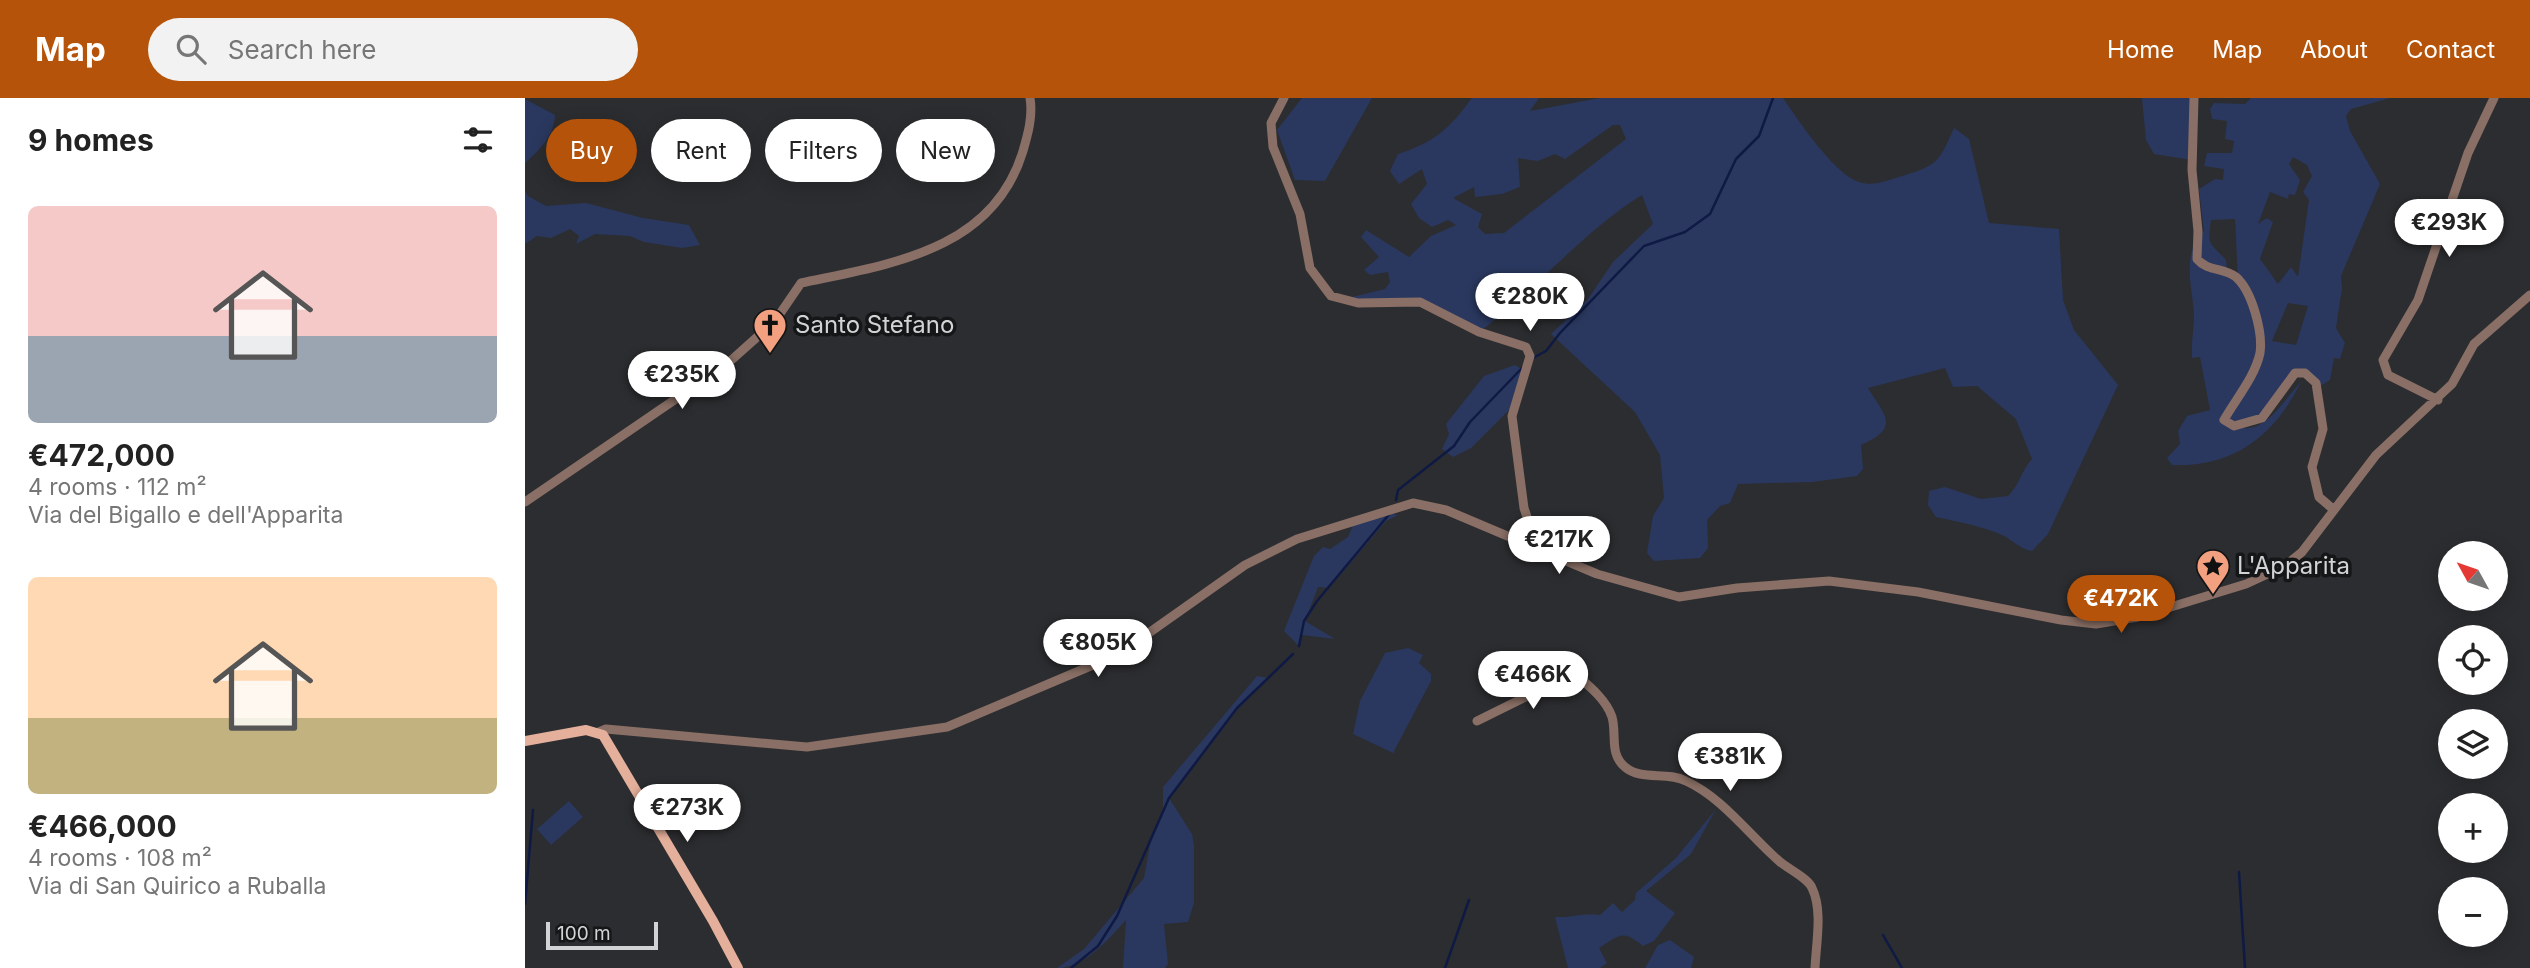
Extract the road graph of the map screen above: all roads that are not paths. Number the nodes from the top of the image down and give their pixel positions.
1 (1030, 98) edge
2 (1284, 98) edge
3 (2194, 98) edge
4 (2494, 98) edge
5 (2530, 295) edge
6 (2438, 400) junction
7 (525, 502) edge
8 (2335, 510) junction
9 (1548, 555) junction
10 (1478, 721) dead end
11 (602, 735) junction
12 (525, 741) edge
13 (738, 968) edge
14 (1815, 968) edge

1 - 7 street
2 - 9 street
3 - 8 street
4 - 6 street
5 - 6 street
6 - 8 street
8 - 9 street
9 - 11 street
10 - 14 street
11 - 12 main road
11 - 13 main road

